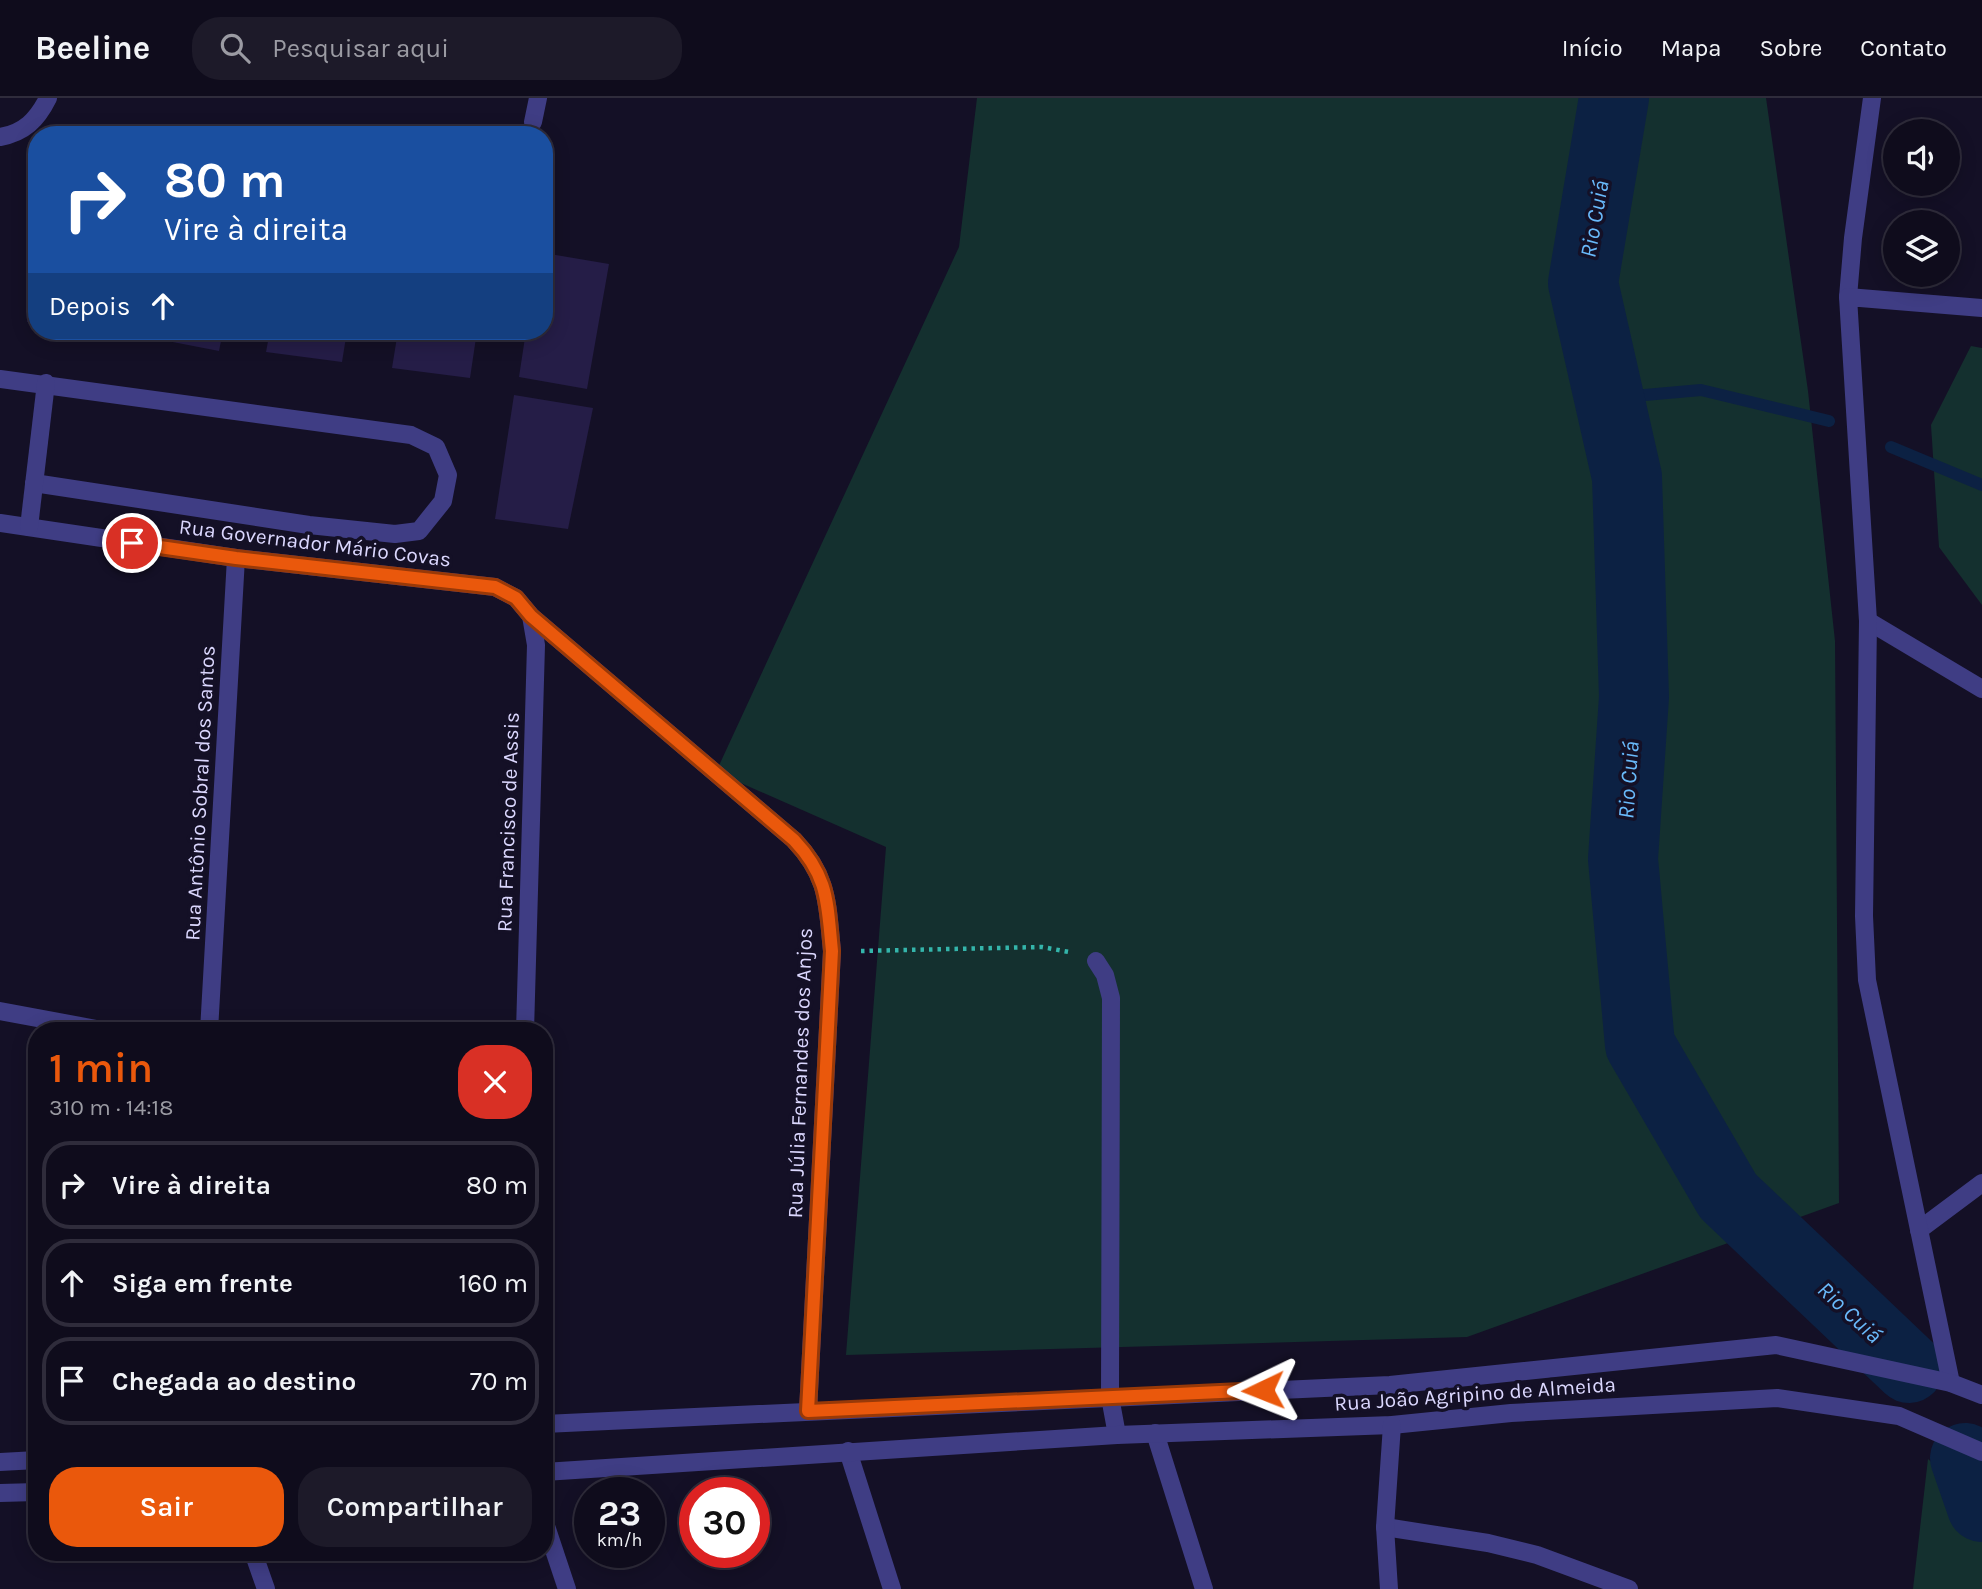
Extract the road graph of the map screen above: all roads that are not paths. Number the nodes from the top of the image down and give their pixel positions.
1 (48, 98) edge
2 (538, 98) edge
3 (1872, 98) edge
4 (533, 122) dead end
5 (0, 137) edge
6 (1848, 297) junction
7 (1982, 308) edge
8 (0, 379) edge
9 (46, 383) junction
10 (34, 483) junction
11 (0, 523) edge
12 (29, 527) junction
13 (236, 558) junction
14 (531, 616) junction
15 (1868, 621) junction
16 (1982, 689) edge
17 (1096, 961) road end
18 (0, 1011) edge
19 (59, 1022) edge
20 (210, 1022) edge
21 (525, 1022) edge
22 (1982, 1183) edge
23 (1919, 1230) junction
24 (1951, 1383) junction
25 (1982, 1395) edge
26 (1110, 1397) junction
27 (808, 1411) junction
28 (553, 1424) edge
29 (1392, 1425) junction
30 (1154, 1433) junction
31 (1117, 1435) junction
32 (848, 1451) junction
33 (1982, 1452) edge
34 (28, 1460) edge
35 (0, 1462) edge
36 (553, 1471) edge
37 (28, 1492) edge
38 (0, 1493) edge
39 (1385, 1527) junction
40 (553, 1546) edge
41 (256, 1561) edge
42 (266, 1589) edge
43 (568, 1589) edge
44 (892, 1589) edge
45 (1204, 1589) edge
46 (1389, 1589) edge
47 (1629, 1589) edge

1 - 5 street
2 - 4 street
3 - 6 street
6 - 7 street
6 - 15 street
8 - 9 street
9 - 10 street
9 - 10 street
10 - 12 street
11 - 12 street, Rua Governador Mário Covas
12 - 13 street, Rua Governador Mário Covas
13 - 14 street, Rua Governador Mário Covas
13 - 20 street, Rua Antônio Sobral dos Santos
14 - 21 street, Rua Francisco de Assis
14 - 27 street, Rua Júlia Fernandes dos Anjos
15 - 16 street
15 - 23 street
17 - 26 street
18 - 19 street
22 - 23 street
23 - 24 street
24 - 25 street, Rua João Agripino de Almeida
24 - 26 street, Rua João Agripino de Almeida
26 - 27 street, Rua João Agripino de Almeida
26 - 31 street
27 - 28 street, Rua João Agripino de Almeida
29 - 30 street, Rua João Agripino de Almeida
29 - 33 street, Rua João Agripino de Almeida
29 - 39 street
30 - 31 street, Rua João Agripino de Almeida
30 - 45 street
31 - 32 street, Rua João Agripino de Almeida
32 - 36 street, Rua João Agripino de Almeida
32 - 44 street
34 - 35 street
37 - 38 street
39 - 46 street
39 - 47 street
40 - 43 street
41 - 42 street

